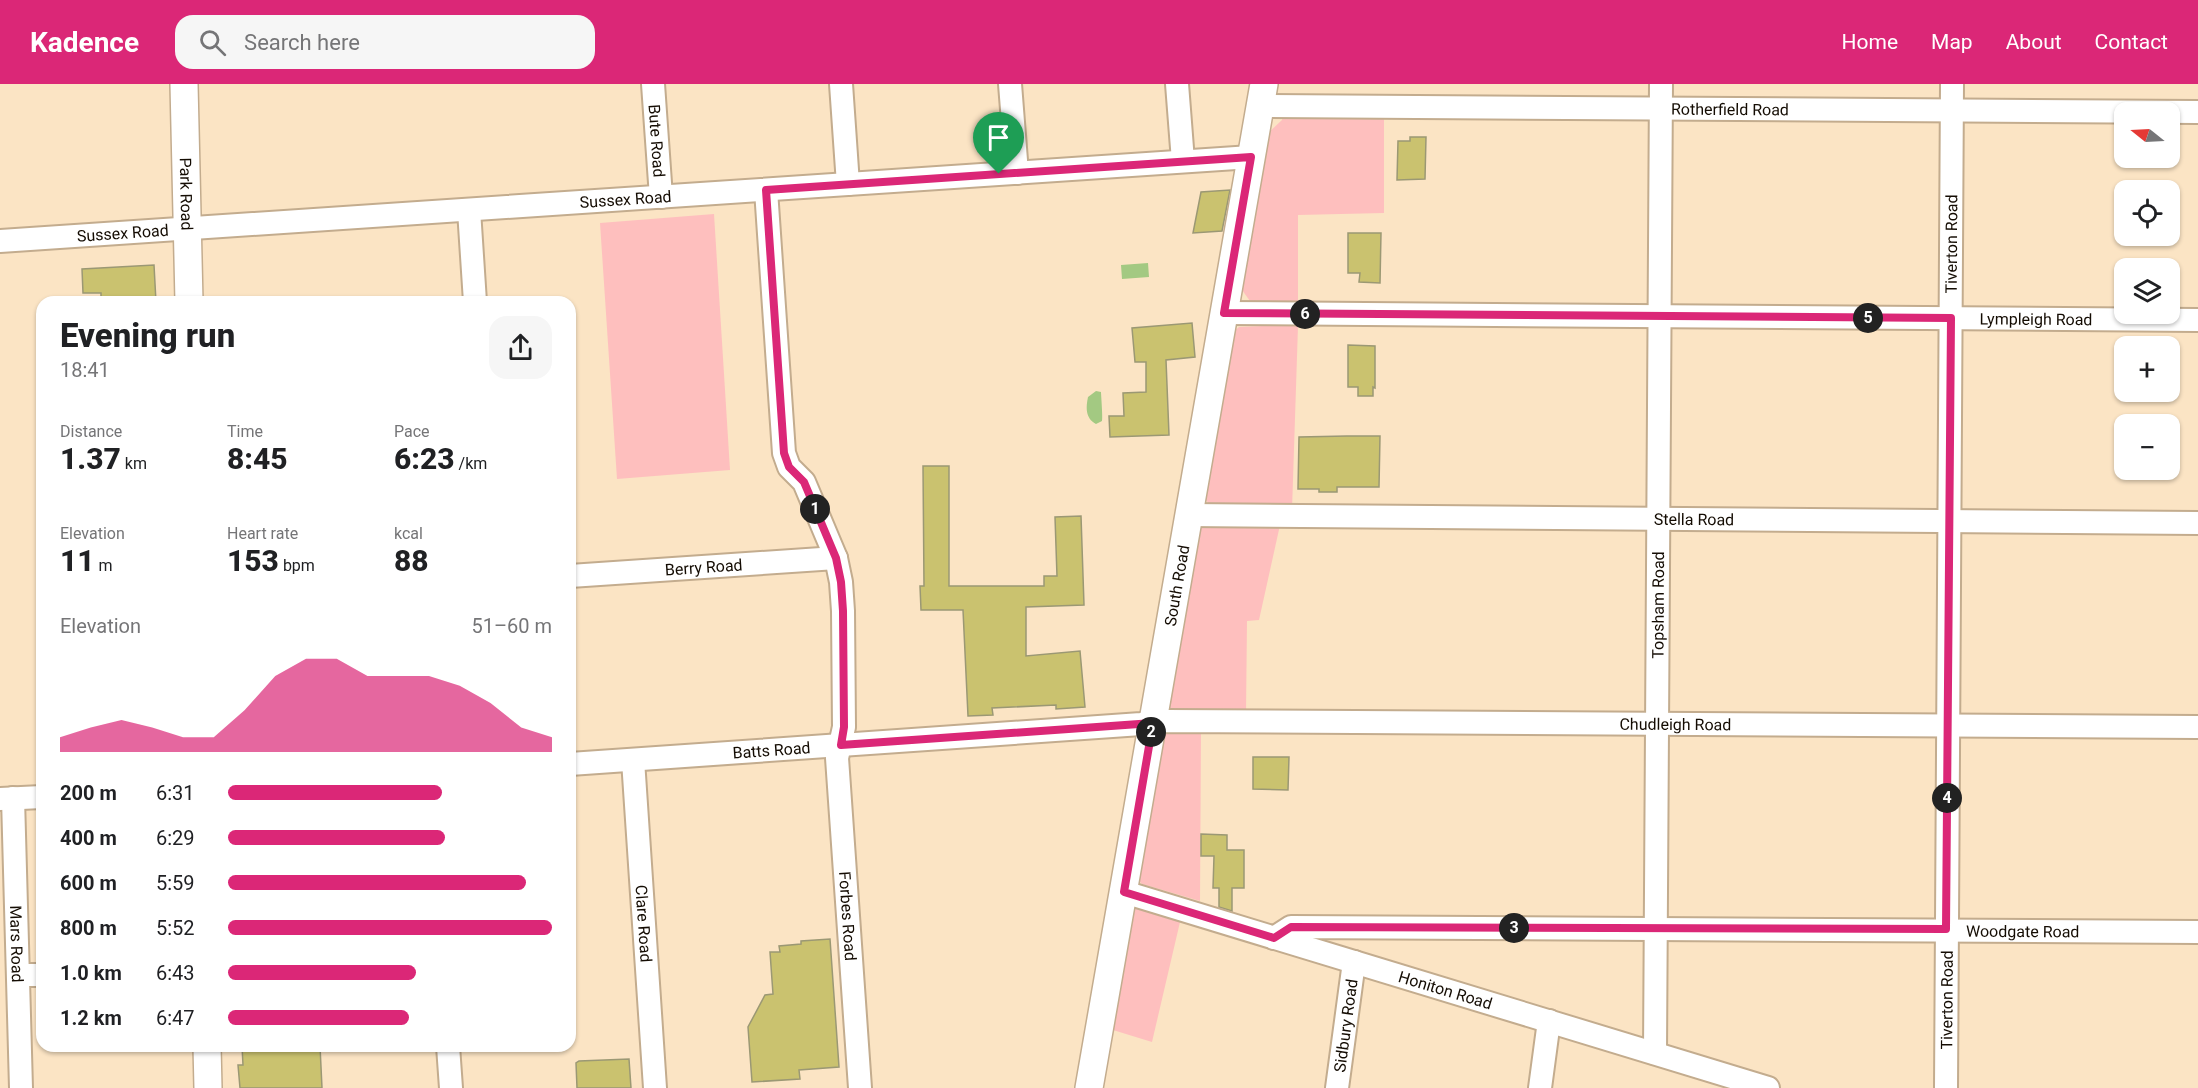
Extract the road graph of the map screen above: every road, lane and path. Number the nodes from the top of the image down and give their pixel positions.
1 (184, 84) edge
2 (653, 84) edge
3 (841, 84) edge
4 (1010, 84) edge
5 (1177, 84) edge
6 (1661, 84) edge
7 (1952, 84) edge
8 (1262, 95) edge
9 (1661, 107) junction
10 (1952, 110) junction
11 (2198, 112) edge
12 (1251, 157) junction
13 (1183, 162) junction
14 (1017, 173) junction
15 (848, 184) junction
16 (766, 190) junction
17 (661, 197) junction
18 (469, 210) junction
19 (188, 230) junction
20 (0, 241) edge
21 (189, 296) edge
22 (474, 296) edge
23 (1224, 313) junction
24 (1661, 316) junction
25 (1951, 318) junction
26 (2198, 320) edge
27 (1188, 515) junction
28 (1658, 519) junction
29 (1949, 521) junction
30 (2198, 523) edge
31 (836, 558) junction
32 (576, 576) edge
33 (1153, 723) junction
34 (1657, 723) junction
35 (1948, 724) junction
36 (2198, 727) edge
37 (841, 745) junction
38 (633, 760) junction
39 (576, 764) edge
40 (36, 797) edge
41 (7, 799) edge
42 (1124, 892) junction
43 (1656, 929) junction
44 (1946, 929) junction
45 (2198, 932) edge
46 (1274, 938) junction
47 (1354, 962) junction
48 (18, 975) junction
49 (36, 975) edge
50 (1549, 1021) junction
51 (207, 1052) edge
52 (448, 1052) edge
53 (1655, 1053) junction
54 (1746, 1085) edge
55 (21, 1088) edge
56 (208, 1088) edge
57 (451, 1088) edge
58 (656, 1088) edge
59 (860, 1088) edge
60 (1089, 1088) edge
61 (1337, 1088) edge
62 (1540, 1088) edge
63 (1768, 1088) edge
64 (1946, 1088) edge

1 - 19 street, Park Road
2 - 17 street, Bute Road
3 - 15 street
4 - 14 street
5 - 13 street
6 - 9 street, Topsham Road
7 - 10 street, Tiverton Road
8 - 9 street, Rotherfield Road
8 - 12 street, South Road
9 - 10 street, Rotherfield Road
9 - 24 street, Topsham Road
10 - 11 street, Rotherfield Road
10 - 25 street, Tiverton Road
12 - 13 street, Sussex Road
12 - 23 street, South Road
13 - 14 street, Sussex Road
14 - 15 street, Sussex Road
15 - 16 street, Sussex Road
16 - 17 street, Sussex Road
16 - 31 street, Forbes Road
17 - 18 street, Sussex Road
18 - 19 street, Sussex Road
18 - 22 street
19 - 20 street, Sussex Road
19 - 21 street, Park Road
23 - 24 street, Lympleigh Road
23 - 27 street, South Road
24 - 25 street, Lympleigh Road
24 - 28 street, Topsham Road
25 - 26 street, Lympleigh Road
25 - 29 street, Tiverton Road
27 - 28 street, Stella Road
27 - 33 street, South Road
28 - 29 street, Stella Road
28 - 34 street, Topsham Road
29 - 30 street, Stella Road
29 - 35 street, Tiverton Road
31 - 32 street, Berry Road
31 - 37 street, Forbes Road
33 - 34 street, Chudleigh Road
33 - 37 street, Batts Road
33 - 42 street, South Road
34 - 35 street, Chudleigh Road
34 - 43 street, Topsham Road
35 - 36 street, Chudleigh Road
35 - 44 street, Tiverton Road
37 - 38 street, Batts Road
37 - 59 street, Forbes Road
38 - 39 street, Batts Road
38 - 58 street, Clare Road
40 - 41 street
41 - 48 street, Mars Road
42 - 46 street, Honiton Road
42 - 60 street, South Road
43 - 44 street, Woodgate Road
43 - 46 street, Woodgate Road
43 - 53 street, Topsham Road
44 - 45 street, Woodgate Road
44 - 64 street, Tiverton Road
46 - 47 street, Honiton Road
47 - 50 street, Honiton Road
47 - 61 street, Sidbury Road
48 - 49 street
48 - 55 street, Mars Road
50 - 53 street, Honiton Road
50 - 62 street
51 - 56 street
52 - 57 street
53 - 54 street, Honiton Road
54 - 63 street, Honiton Road

